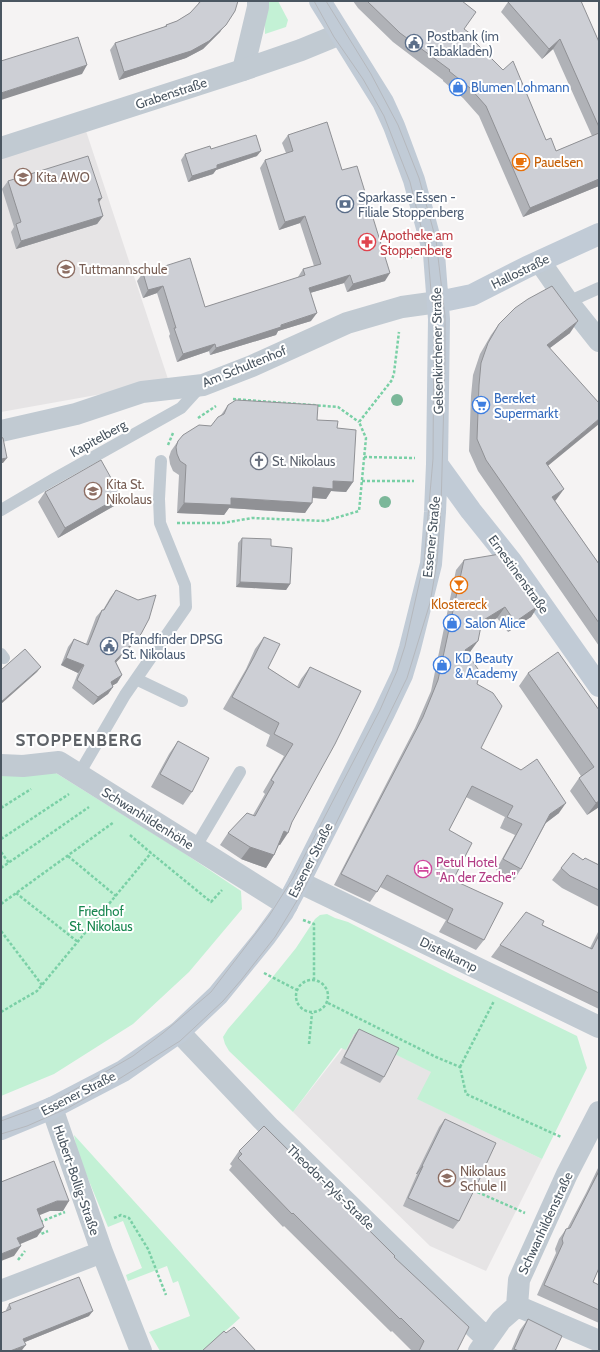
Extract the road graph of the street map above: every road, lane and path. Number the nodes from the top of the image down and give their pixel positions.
1 (258, 1) edge
2 (320, 1) edge
3 (340, 34) junction
4 (243, 70) junction
5 (1, 148) edge
6 (599, 234) edge
7 (540, 262) junction
8 (599, 288) edge
9 (438, 302) junction
10 (568, 302) junction
11 (599, 341) edge
12 (396, 349) dead end
13 (203, 385) junction
14 (228, 401) dead end
15 (221, 403) dead end
16 (197, 418) dead end
17 (359, 422) junction
18 (178, 430) dead end
19 (1, 431) edge
20 (172, 434) dead end
21 (364, 457) junction
22 (400, 458) dead end
23 (161, 461) dead end
24 (437, 464) junction
25 (362, 480) junction
26 (399, 481) dead end
27 (1, 510) edge
28 (160, 522) junction
29 (136, 679) junction
30 (599, 686) edge
31 (182, 700) dead end
32 (1, 766) edge
33 (240, 772) dead end
34 (73, 781) junction
35 (33, 788) dead end
36 (88, 802) dead end
37 (1, 808) edge
38 (117, 815) junction
39 (127, 832) dead end
40 (1, 839) edge
41 (195, 848) junction
42 (1, 852) edge
43 (151, 853) junction
44 (68, 856) junction
45 (8, 863) junction
46 (1, 868) edge
47 (237, 874) junction
48 (300, 882) junction
49 (16, 893) junction
50 (116, 896) junction
51 (1, 903) edge
52 (285, 908) junction
53 (1, 931) edge
54 (78, 942) junction
55 (245, 962) junction
56 (314, 980) junction
57 (504, 981) junction
58 (42, 985) junction
59 (297, 990) junction
60 (328, 1003) junction
61 (1, 1012) edge
62 (312, 1013) junction
63 (599, 1027) edge
64 (179, 1032) junction
65 (309, 1044) dead end
66 (460, 1068) junction
67 (52, 1108) junction
68 (599, 1112) edge
69 (1, 1129) edge
70 (582, 1146) junction
71 (473, 1190) edge
72 (86, 1204) junction
73 (515, 1209) dead end
74 (37, 1224) edge
75 (93, 1227) junction
76 (39, 1229) edge
77 (48, 1231) dead end
78 (102, 1252) junction
79 (1, 1291) edge
80 (166, 1295) dead end
81 (517, 1306) junction
82 (599, 1341) edge
83 (482, 1348) edge
84 (141, 1351) edge

1 - 4 street
2 - 3 main road, Gelsenkirchener Straße
3 - 4 street, Grabenstraße
3 - 9 main road, Gelsenkirchener Straße
4 - 5 street, Grabenstraße
6 - 7 main road, Hallostraße
7 - 9 main road, Hallostraße
7 - 10 street
8 - 10 lane
9 - 13 street, Am Schultenhof
9 - 24 main road, Gelsenkirchener Straße
10 - 11 street
12 - 17 path
13 - 19 street, Am Schultenhof
13 - 27 lane, Kapitelberg
14 - 17 path
15 - 16 path
17 - 21 path
18 - 20 path
21 - 22 path
21 - 25 path
23 - 28 lane
24 - 30 main road, Ernestinenstraße
24 - 48 main road, Essener Straße
25 - 26 path
25 - 28 path
28 - 29 lane
29 - 31 lane
29 - 34 lane
32 - 34 street, Schwanhildenhöhe
33 - 41 lane
34 - 38 street, Schwanhildenhöhe
34 - 40 path
35 - 37 path
36 - 45 path
38 - 41 street, Schwanhildenhöhe
38 - 44 path
39 - 43 path
41 - 47 street, Schwanhildenhöhe
42 - 45 path
43 - 47 path
43 - 50 path
44 - 49 path
44 - 50 path
45 - 46 path
47 - 52 street, Schwanhildenhöhe
48 - 52 main road, Essener Straße
48 - 57 street, Distelkamp
49 - 51 path
49 - 54 path
50 - 54 path
52 - 55 main road, Essener Straße
52 - 56 path
53 - 58 path
54 - 58 path
55 - 59 path
55 - 64 main road, Essener Straße
56 - 59 path
56 - 60 path
57 - 63 street, Distelkamp
57 - 66 path
58 - 61 path
59 - 62 path
60 - 62 path
60 - 66 path
62 - 65 path
64 - 67 main road, Essener Straße
64 - 83 street, Theodor-Pyls-Straße
66 - 70 path
67 - 69 main road, Essener Straße
67 - 72 street, Hubert-Bollig-Straße
68 - 70 street, Schwanhildenstraße
70 - 81 street, Schwanhildenstraße
71 - 73 path
72 - 74 path
72 - 75 street, Hubert-Bollig-Straße
75 - 78 street, Hubert-Bollig-Straße
75 - 80 path
76 - 77 path
78 - 79 street, Hubert-Bollig-Straße
78 - 84 street, Hubert-Bollig-Straße
81 - 82 street
81 - 83 street

